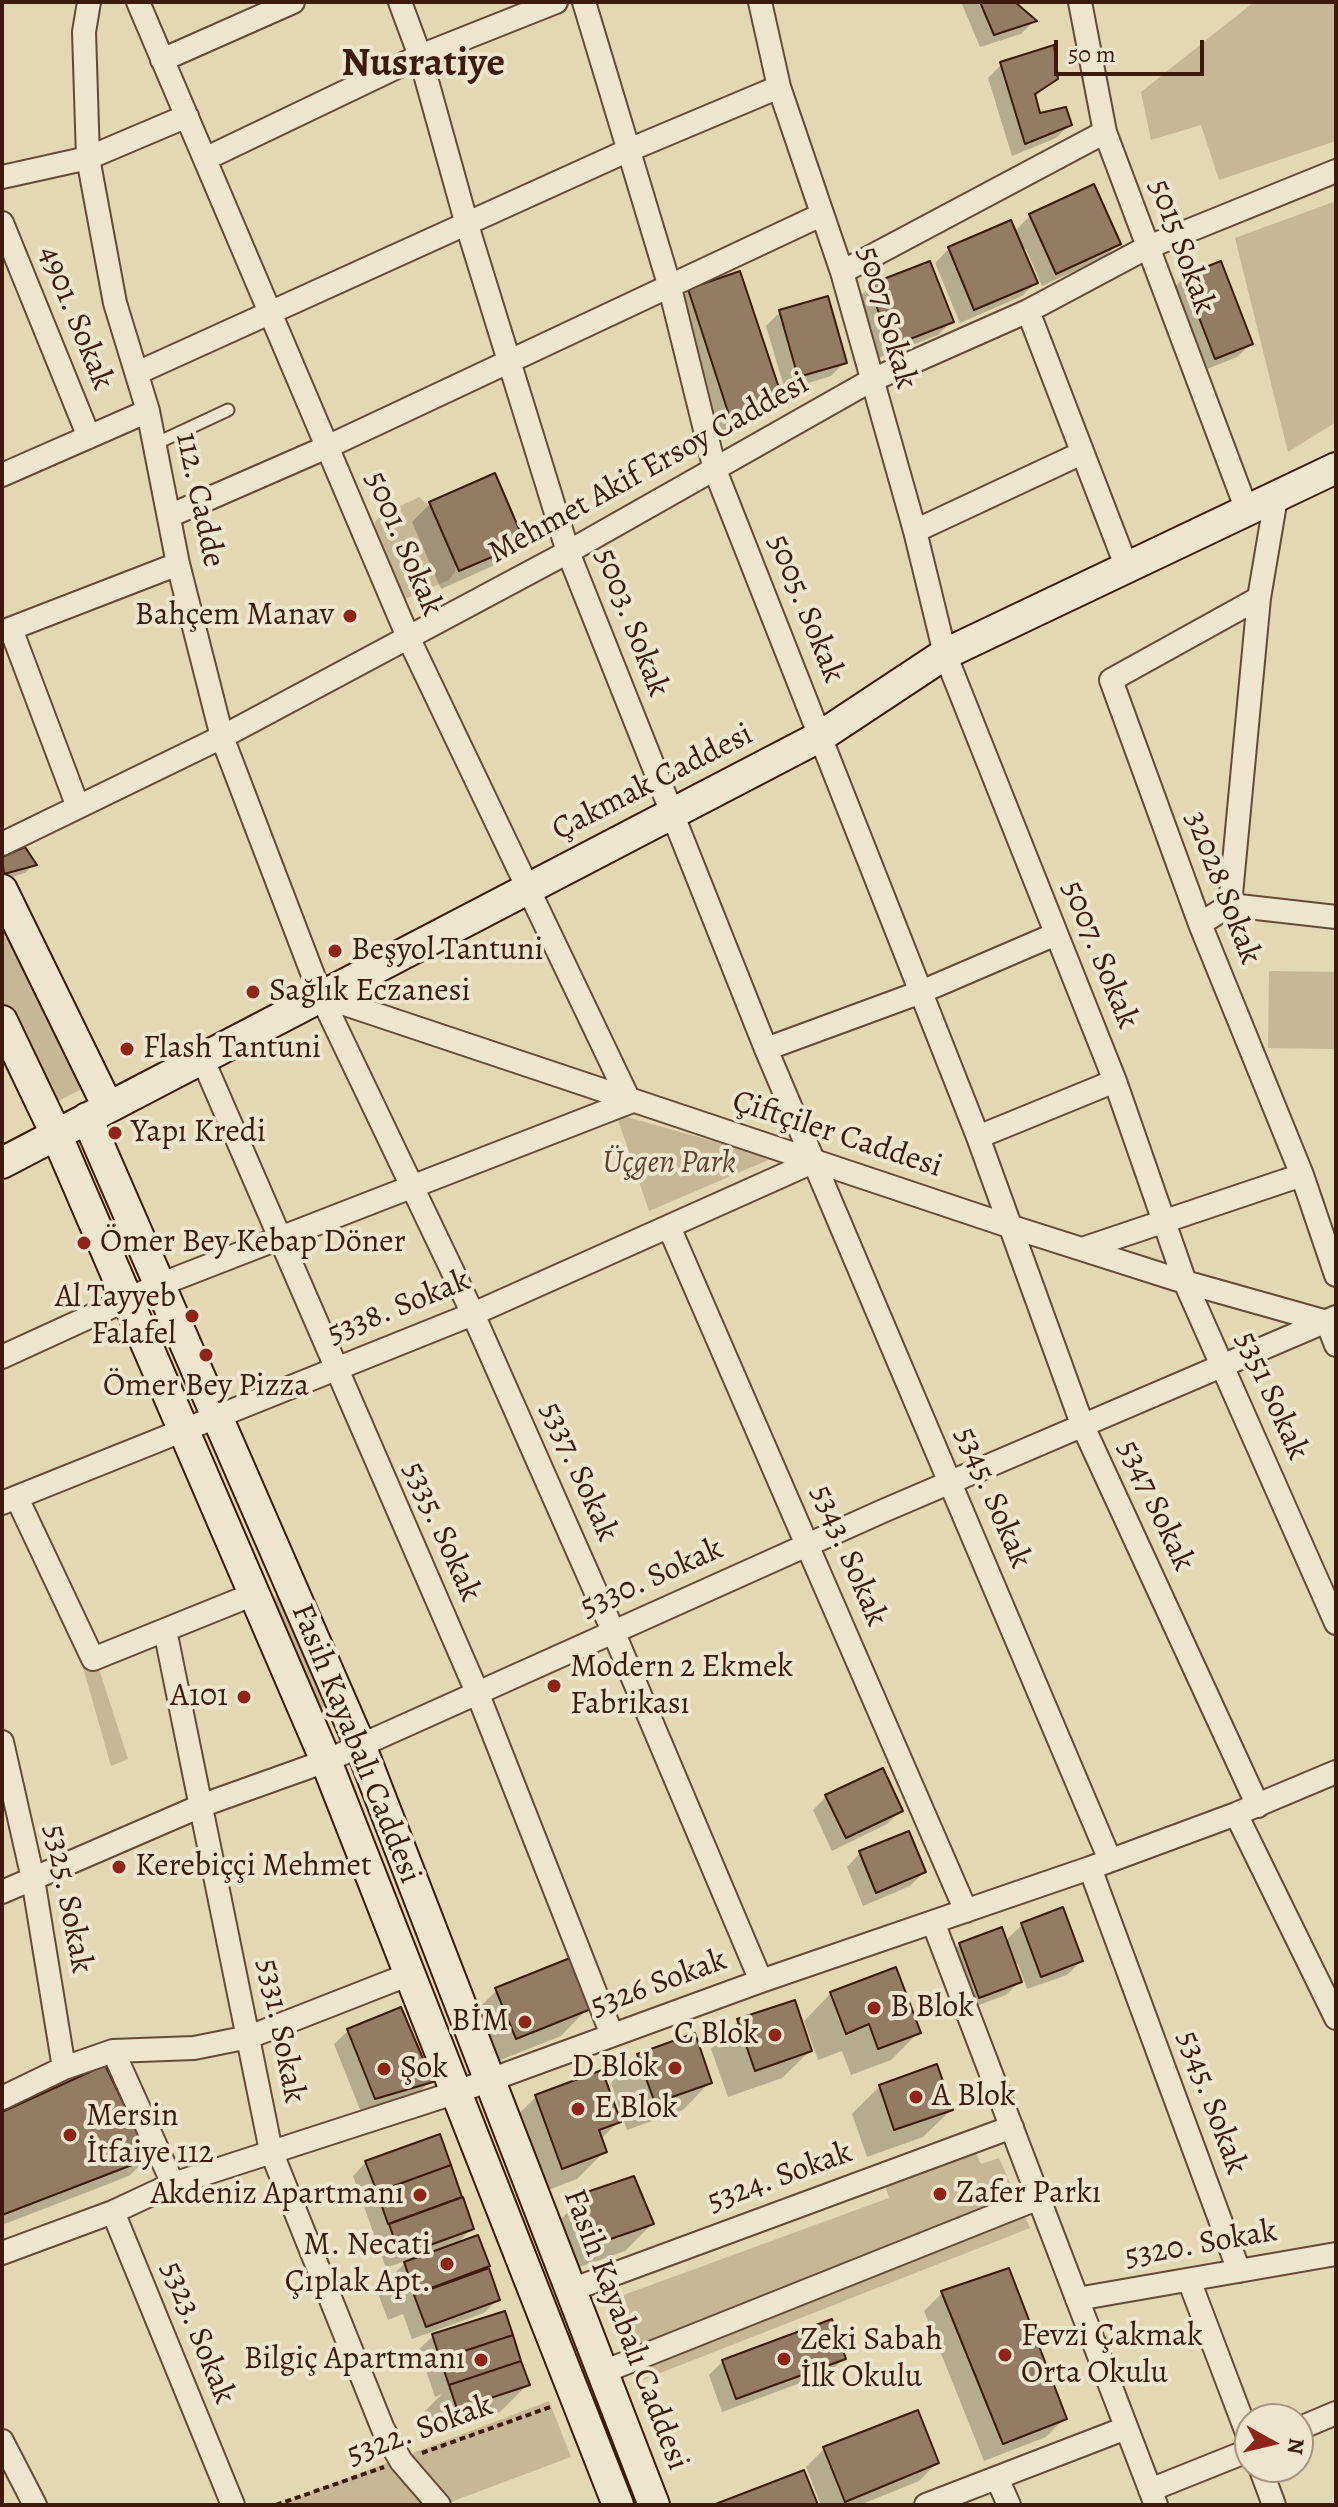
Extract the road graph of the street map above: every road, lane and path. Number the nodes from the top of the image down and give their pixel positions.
1 (89, 2) edge
2 (138, 2) edge
3 (293, 2) edge
4 (400, 2) edge
5 (556, 2) edge
6 (584, 2) edge
7 (760, 2) edge
8 (1080, 2) edge
9 (420, 56) junction
10 (162, 60) junction
11 (779, 87) junction
12 (187, 116) junction
13 (1105, 132) junction
14 (629, 150) junction
15 (88, 158) junction
16 (205, 159) junction
17 (1336, 171) edge
18 (2, 177) edge
19 (821, 215) junction
20 (2, 223) edge
21 (467, 225) junction
22 (1146, 248) junction
23 (842, 272) junction
24 (23, 273) junction
25 (2, 282) edge
26 (669, 284) junction
27 (1028, 311) junction
28 (270, 312) junction
29 (509, 360) junction
30 (137, 373) junction
31 (870, 381) junction
32 (228, 410) dead end
33 (148, 411) junction
34 (89, 437) junction
35 (155, 444) junction
36 (327, 447) junction
37 (1082, 453) junction
38 (1336, 468) edge
39 (715, 470) junction
40 (2, 475) edge
41 (1276, 498) junction
42 (1246, 508) junction
43 (169, 516) junction
44 (915, 531) junction
45 (568, 552) junction
46 (178, 564) junction
47 (1127, 568) junction
48 (1259, 598) junction
49 (6, 631) edge
50 (408, 637) junction
51 (945, 654) junction
52 (821, 736) junction
53 (222, 737) junction
54 (78, 807) junction
55 (671, 814) junction
56 (2, 844) edge
57 (526, 889) junction
58 (2, 890) edge
59 (1230, 905) junction
60 (1336, 917) edge
61 (1200, 924) junction
62 (1056, 934) junction
63 (921, 992) junction
64 (321, 996) junction
65 (2, 1021) edge
66 (766, 1049) junction
67 (202, 1058) junction
68 (1115, 1081) junction
69 (630, 1102) junction
70 (97, 1113) junction
71 (56, 1134) junction
72 (978, 1137) junction
73 (815, 1161) junction
74 (2, 1163) edge
75 (1302, 1175) junction
76 (410, 1184) junction
77 (1164, 1223) junction
78 (1009, 1226) junction
79 (669, 1227) junction
80 (278, 1237) junction
81 (1082, 1249) junction
82 (1336, 1275) edge
83 (1185, 1282) junction
84 (159, 1285) junction
85 (128, 1302) junction
86 (473, 1314) junction
87 (1331, 1319) edge
88 (1336, 1345) edge
89 (2, 1357) edge
90 (1224, 1367) junction
91 (335, 1368) junction
92 (216, 1416) junction
93 (1082, 1424) junction
94 (183, 1429) junction
95 (951, 1482) junction
96 (10, 1500) edge
97 (808, 1544) junction
98 (254, 1594) junction
99 (1336, 1623) edge
100 (165, 1630) junction
101 (613, 1631) junction
102 (477, 1692) junction
103 (2, 1742) edge
104 (360, 1745) junction
105 (326, 1761) junction
106 (1336, 1772) edge
107 (203, 1805) junction
108 (1258, 1806) junction
109 (1236, 1814) junction
110 (1100, 1864) junction
111 (33, 1879) junction
112 (2, 1892) edge
113 (966, 1911) junction
114 (933, 1922) junction
115 (410, 1974) junction
116 (761, 1981) junction
117 (1336, 2018) edge
118 (612, 2035) junction
119 (249, 2037) junction
120 (113, 2051) junction
121 (64, 2068) junction
122 (489, 2079) junction
123 (457, 2092) junction
124 (2, 2098) edge
125 (1012, 2127) junction
126 (271, 2151) junction
127 (173, 2184) junction
128 (1039, 2198) junction
129 (113, 2212) junction
130 (2, 2253) edge
131 (1336, 2254) edge
132 (1239, 2271) junction
133 (1189, 2280) junction
134 (571, 2290) junction
135 (1077, 2299) junction
136 (603, 2372) junction
137 (578, 2397) junction
138 (1236, 2403) edge
139 (1336, 2413) edge
140 (1314, 2422) edge
141 (1126, 2428) junction
142 (2, 2441) edge
143 (1234, 2458) edge
144 (401, 2461) junction
145 (997, 2478) junction
146 (1266, 2483) edge
147 (1153, 2498) edge
148 (35, 2505) edge
149 (233, 2505) edge
150 (276, 2505) edge
151 (439, 2505) edge
152 (618, 2505) edge
153 (654, 2505) edge
154 (926, 2505) edge
155 (1009, 2505) edge
156 (1274, 2505) edge

1 - 15 street, 112. Cadde
2 - 10 street, 5001. Sokak
3 - 10 street
4 - 9 street, 5003. Sokak
5 - 9 street
6 - 14 street, 5005. Sokak
7 - 11 street, 5007 Sokak
8 - 13 street, 5015 Sokak
9 - 16 street
9 - 21 street, 5003. Sokak
10 - 12 street, 5001. Sokak
11 - 14 street
11 - 19 street, 5007 Sokak
12 - 15 street
12 - 16 street, 5001. Sokak
13 - 22 street, 5015 Sokak
13 - 23 street
14 - 21 street
14 - 26 street, 5005. Sokak
15 - 18 street
15 - 30 street, 112. Cadde
16 - 28 street, 5001. Sokak
17 - 22 street, Mehmet Akif Ersoy Caddesi
19 - 23 street, 5007 Sokak
19 - 26 street
20 - 24 street, 4901. Sokak
21 - 28 street
21 - 29 street, 5003. Sokak
22 - 27 street, Mehmet Akif Ersoy Caddesi
22 - 42 street, 5015 Sokak
23 - 31 street, 5007 Sokak
24 - 25 street
24 - 34 street, 4901. Sokak
26 - 29 street
26 - 39 street, 5005. Sokak
27 - 31 street, Mehmet Akif Ersoy Caddesi
27 - 37 street
28 - 30 street
28 - 36 street, 5001. Sokak
29 - 36 street
29 - 45 street, 5003. Sokak
30 - 33 street, 112. Cadde
31 - 39 street, Mehmet Akif Ersoy Caddesi
31 - 44 street, 5007 Sokak
32 - 35 lane
33 - 34 street
33 - 35 street, 112. Cadde
34 - 40 street
35 - 43 street, 112. Cadde
36 - 43 street
36 - 50 street, 5001. Sokak
37 - 44 street
37 - 47 street
38 - 41 street, Çakmak Caddesi
39 - 45 street, Mehmet Akif Ersoy Caddesi
39 - 52 street, 5005. Sokak
41 - 42 street, Çakmak Caddesi
41 - 48 street
42 - 47 street, Çakmak Caddesi
43 - 46 street, 112. Cadde
44 - 51 street, 5007 Sokak
45 - 50 street, Mehmet Akif Ersoy Caddesi
45 - 55 street, 5003. Sokak
46 - 49 street
46 - 53 street, 112. Cadde
47 - 51 street, Çakmak Caddesi
48 - 59 street
48 - 61 street, 32028 Sokak
49 - 54 street
50 - 53 street, Mehmet Akif Ersoy Caddesi
50 - 57 street, 5001. Sokak
51 - 52 street, Çakmak Caddesi
51 - 62 street, 5007. Sokak
52 - 55 street, Çakmak Caddesi
52 - 63 street, 5005. Sokak
53 - 54 street, Mehmet Akif Ersoy Caddesi
53 - 64 street, 112. Cadde
54 - 56 street, Mehmet Akif Ersoy Caddesi
55 - 57 street, Çakmak Caddesi
55 - 66 street, 5003. Sokak
57 - 64 street, Çakmak Caddesi
57 - 69 street, 5001. Sokak
58 - 70 street, Fasih Kayabalı Caddesi
59 - 60 street
59 - 61 street
61 - 75 street, 32028 Sokak
62 - 63 street
62 - 68 street, 5007. Sokak
63 - 66 street
63 - 72 street, 5005. Sokak
64 - 67 street, Çakmak Caddesi
64 - 69 street, Çiftçiler Caddesi
64 - 76 street, 5337. Sokak
65 - 71 street, Fasih Kayabalı Caddesi
66 - 73 street, 5003. Sokak
67 - 70 street, Çakmak Caddesi
67 - 80 street, 5335. Sokak
68 - 72 street
68 - 77 street, 5007. Sokak
69 - 73 street, Çiftçiler Caddesi
69 - 76 street
70 - 71 street, Çakmak Caddesi
70 - 84 street, Fasih Kayabalı Caddesi
71 - 74 street, Çakmak Caddesi
71 - 85 street, Fasih Kayabalı Caddesi
72 - 78 street, 5005. Sokak
73 - 78 street, Çiftçiler Caddesi
73 - 79 street, 5338. Sokak
73 - 95 street, 5345. Sokak
75 - 77 street
75 - 82 street, 32028 Sokak
76 - 80 street
76 - 86 street, 5337. Sokak
77 - 81 street
77 - 83 street, 5007. Sokak
78 - 81 street, Çiftçiler Caddesi
78 - 93 street, 5347 Sokak
79 - 86 street, 5338. Sokak
79 - 97 street, 5343. Sokak
80 - 84 street
80 - 91 street, 5335. Sokak
81 - 83 street, Çiftçiler Caddesi
83 - 87 street, Çiftçiler Caddesi
83 - 90 street, 5351 Sokak
84 - 85 street
84 - 92 street, Fasih Kayabalı Caddesi
85 - 89 street
85 - 94 street, Fasih Kayabalı Caddesi
86 - 91 street, 5338. Sokak
86 - 101 street, 5337. Sokak
87 - 88 street
87 - 90 street, 5330. Sokak
90 - 93 street, 5330. Sokak
90 - 99 street, 5351 Sokak
91 - 92 street, 5338. Sokak
91 - 102 street, 5335. Sokak
92 - 94 street, 5338. Sokak
92 - 104 street, Fasih Kayabalı Caddesi
93 - 95 street, 5330. Sokak
93 - 108 street, 5347 Sokak
94 - 96 street, 5338. Sokak
94 - 98 street, Fasih Kayabalı Caddesi
95 - 97 street, 5330. Sokak
95 - 110 street, 5345. Sokak
96 - 100 street
97 - 101 street, 5330. Sokak
97 - 113 street, 5343. Sokak
98 - 100 street
98 - 105 street, Fasih Kayabalı Caddesi
100 - 107 street, 5331. Sokak
101 - 102 street, 5330. Sokak
101 - 116 street, 5337. Sokak
102 - 104 street, 5330. Sokak
102 - 118 street, 5335. Sokak
103 - 111 street, 5325. Sokak
104 - 105 street, 5330. Sokak
104 - 122 street, Fasih Kayabalı Caddesi
105 - 107 street, 5330. Sokak
105 - 115 street, Fasih Kayabalı Caddesi
106 - 108 street, 5326 Sokak
107 - 111 street, 5330. Sokak
107 - 119 street, 5331. Sokak
108 - 109 street, 5326 Sokak
109 - 110 street, 5326 Sokak
109 - 117 street
110 - 113 street, 5326 Sokak
110 - 132 street, 5345. Sokak
111 - 112 street, 5330. Sokak
111 - 121 street, 5325. Sokak
113 - 114 street, 5326 Sokak
114 - 116 street, 5326 Sokak
114 - 125 street
115 - 119 street
115 - 123 street, Fasih Kayabalı Caddesi
116 - 118 street, 5326 Sokak
118 - 122 street, 5326 Sokak
119 - 120 street
119 - 126 street, 5331. Sokak
120 - 121 street
120 - 127 street
121 - 124 street
122 - 123 street, 5326 Sokak
122 - 134 street, Fasih Kayabalı Caddesi
123 - 126 street, 5326 Sokak
123 - 137 street, Fasih Kayabalı Caddesi
125 - 128 street
125 - 134 street, 5324. Sokak
126 - 127 street, 5326 Sokak
126 - 144 street, 5331. Sokak
127 - 129 street, 5326 Sokak
128 - 135 street
128 - 136 street
129 - 130 street, 5326 Sokak
129 - 149 street, 5323. Sokak
131 - 132 street, 5320. Sokak
132 - 133 street, 5320. Sokak
133 - 135 street, 5320. Sokak
133 - 138 street
134 - 136 street, Fasih Kayabalı Caddesi
135 - 141 street
136 - 153 street, Fasih Kayabalı Caddesi
137 - 144 path, 5322. Sokak
137 - 152 street, Fasih Kayabalı Caddesi
139 - 140 street
141 - 145 street
141 - 147 street
142 - 148 street
143 - 147 street
144 - 150 path, 5322. Sokak
144 - 151 street, 5331. Sokak
145 - 154 street
145 - 155 street
146 - 156 street

